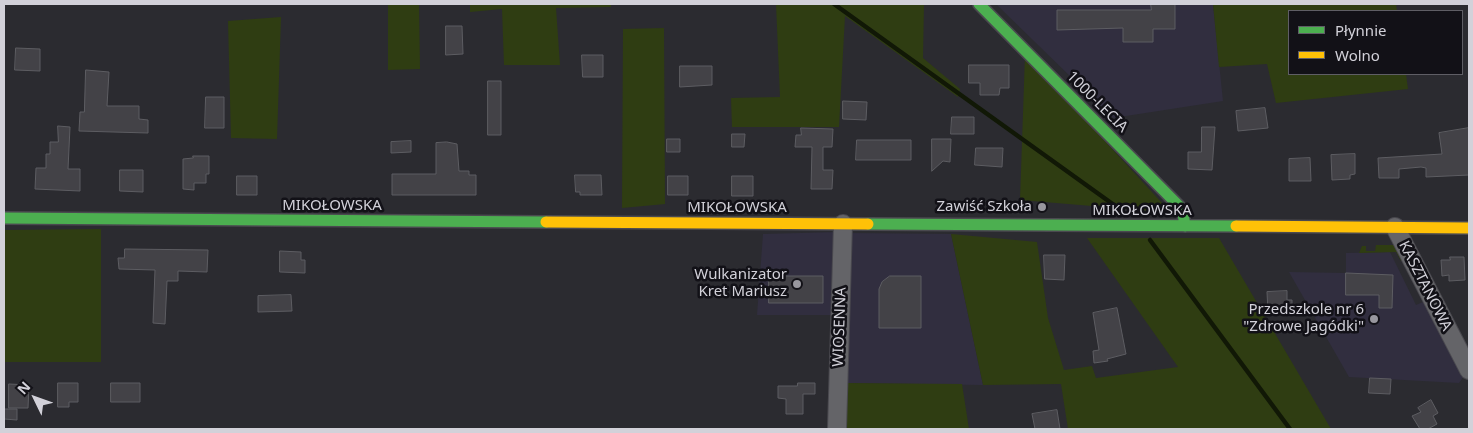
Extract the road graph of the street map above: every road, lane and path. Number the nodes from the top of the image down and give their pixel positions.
1 (979, 4) edge
2 (4, 218) edge
3 (843, 224) junction
4 (1185, 226) junction
5 (1395, 227) junction
6 (1469, 228) edge
7 (1469, 370) edge
8 (837, 429) edge

1 - 4 main road, 1000-LECIA
2 - 3 main road, MIKOŁOWSKA
3 - 4 main road, MIKOŁOWSKA
3 - 8 street, WIOSENNA
4 - 5 main road, MIKOŁOWSKA
5 - 6 main road, MIKOŁOWSKA
5 - 7 street, KASZTANOWA

